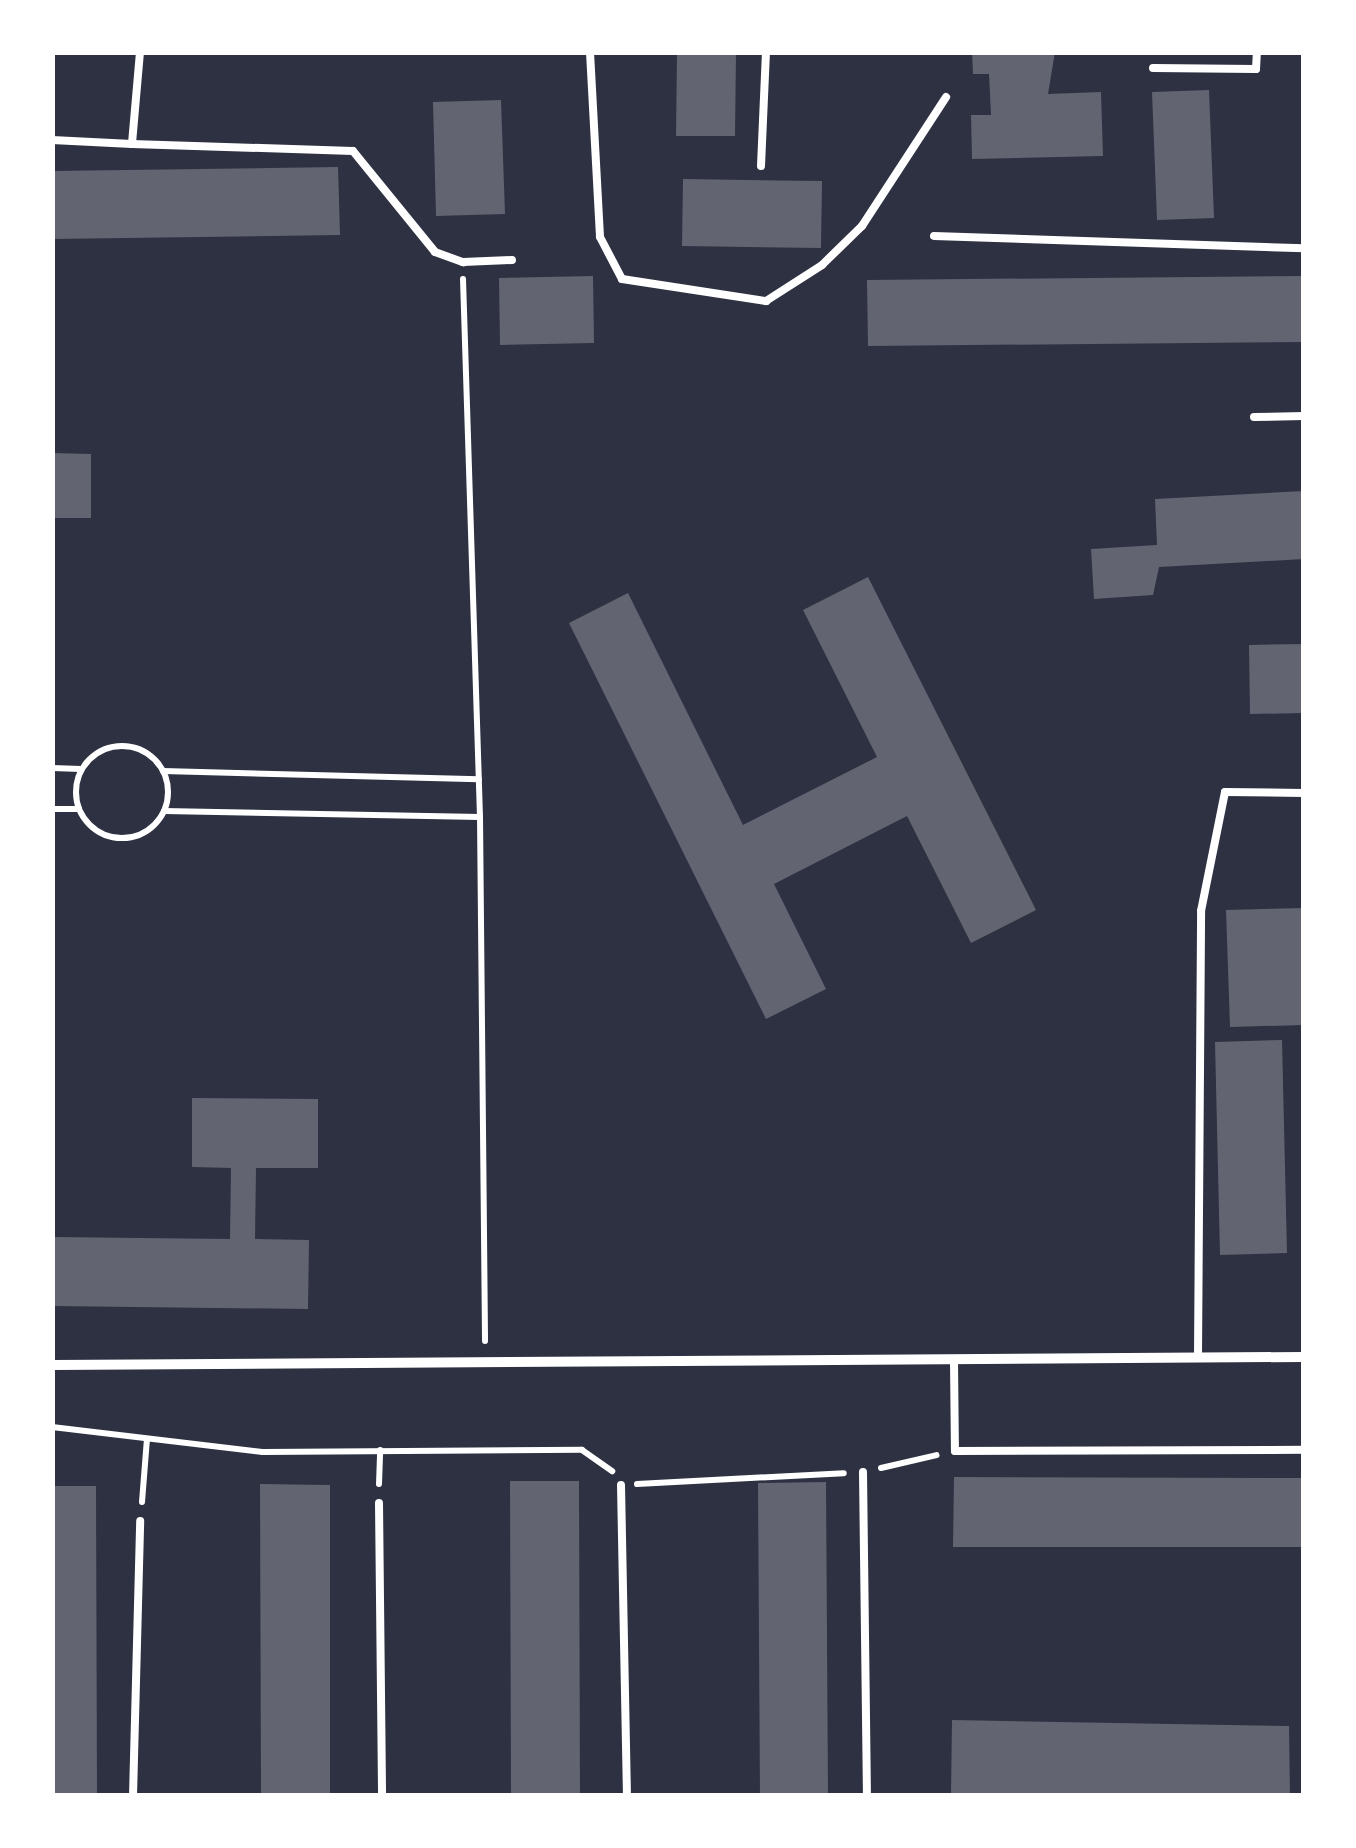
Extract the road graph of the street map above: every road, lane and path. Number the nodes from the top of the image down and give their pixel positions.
1 (140, 52) edge
2 (590, 52) edge
3 (766, 52) edge
4 (1258, 52) edge
5 (1153, 68) dead end
6 (946, 97) dead end
7 (52, 140) edge
8 (132, 144) junction
9 (761, 166) dead end
10 (934, 236) dead end
11 (1304, 248) edge
12 (512, 260) dead end
13 (462, 262) junction
14 (1304, 416) edge
15 (1254, 417) dead end
16 (52, 768) edge
17 (82, 769) junction
18 (163, 771) junction
19 (479, 778) junction
20 (1304, 793) edge
21 (52, 809) edge
22 (79, 809) junction
23 (164, 811) junction
24 (480, 817) junction
25 (1198, 1356) junction
26 (1304, 1356) edge
27 (954, 1361) junction
28 (486, 1363) junction
29 (52, 1365) edge
30 (52, 1427) edge
31 (147, 1438) junction
32 (380, 1450) junction
33 (955, 1450) junction
34 (1304, 1450) edge
35 (863, 1472) junction
36 (621, 1485) junction
37 (379, 1504) joint
38 (140, 1521) joint
39 (132, 1796) edge
40 (382, 1796) edge
41 (627, 1796) edge
42 (867, 1796) edge

1 - 8 lane
2 - 6 lane
3 - 9 lane
4 - 5 lane
7 - 8 lane
8 - 13 lane
10 - 11 lane
12 - 13 lane
13 - 19 path
14 - 15 lane
16 - 17 path
17 - 18 path
17 - 22 path
18 - 19 path
18 - 23 path
19 - 24 path
20 - 25 lane
21 - 22 path
22 - 23 path
23 - 24 path
24 - 28 path
25 - 26 street
25 - 27 street
27 - 28 street
27 - 33 lane
28 - 29 street
30 - 31 path
31 - 32 path
31 - 38 path
32 - 36 path
32 - 37 path
33 - 34 lane
33 - 35 path
35 - 36 path
35 - 42 lane
36 - 41 lane
37 - 40 lane
38 - 39 lane

